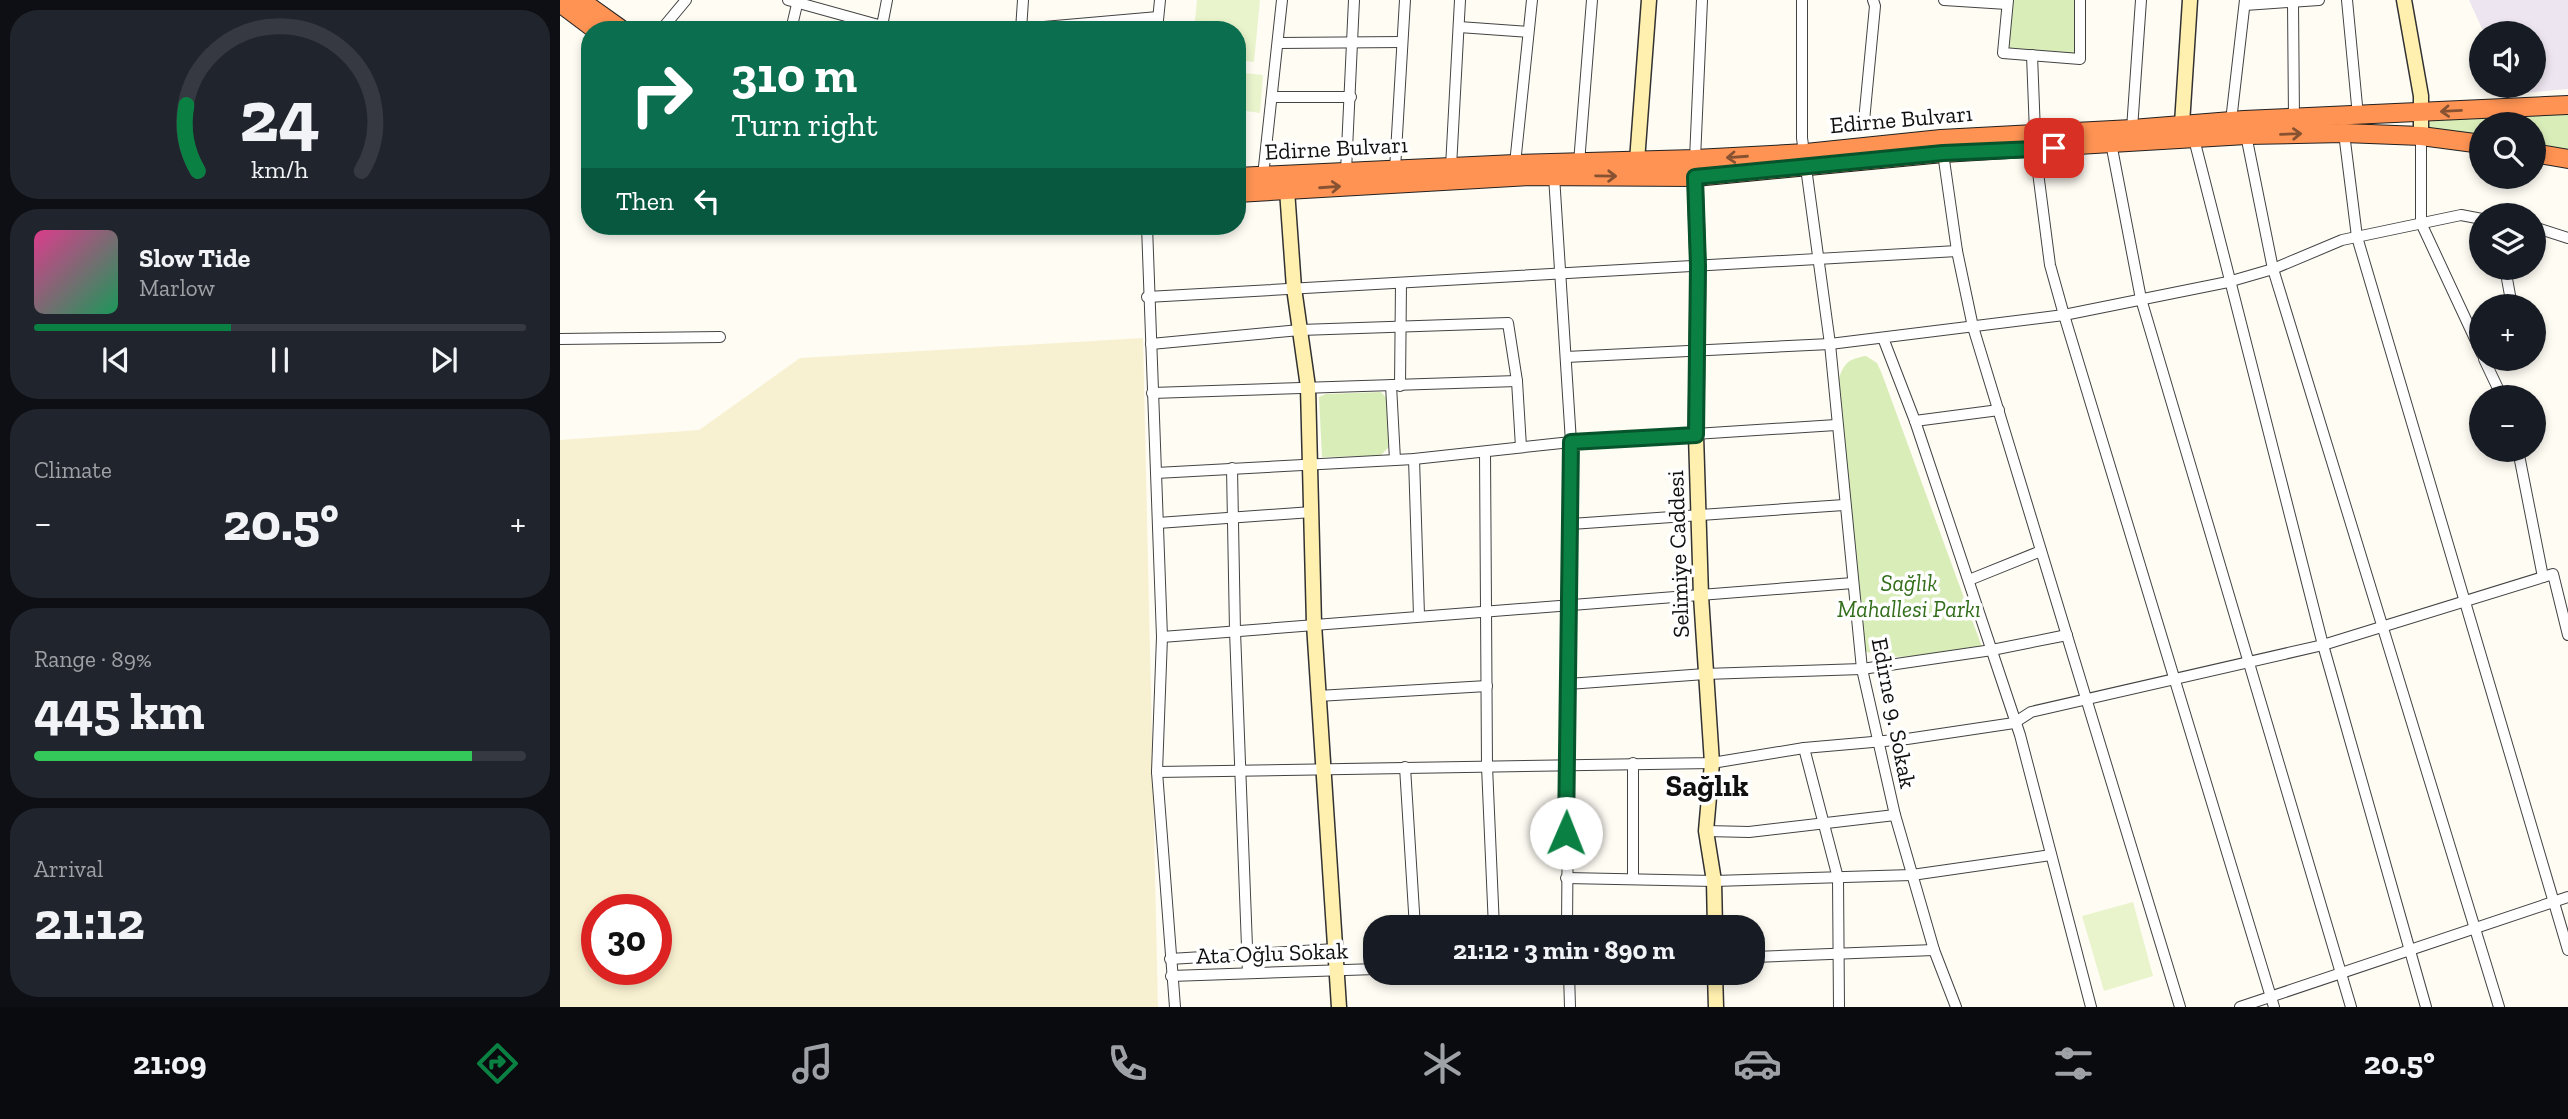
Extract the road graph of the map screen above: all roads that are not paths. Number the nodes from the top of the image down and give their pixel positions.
1 (580, 0) edge
2 (686, 0) edge
3 (887, 0) edge
4 (1023, 0) edge
5 (1160, 0) edge
6 (1282, 0) edge
7 (1354, 0) edge
8 (1405, 0) edge
9 (1460, 0) edge
10 (1532, 0) edge
11 (1592, 0) edge
12 (1649, 0) edge
13 (1702, 0) edge
14 (1802, 0) edge
15 (1872, 0) edge
16 (1944, 0) edge
17 (2080, 0) edge
18 (2141, 0) edge
19 (2190, 0) edge
20 (2319, 0) edge
21 (2347, 0) edge
22 (2404, 0) edge
23 (795, 1) edge
24 (2008, 2) edge
25 (2245, 2) edge
26 (560, 3) edge
27 (2293, 3) junction
28 (1158, 17) junction
29 (584, 21) edge
30 (609, 21) edge
31 (669, 21) edge
32 (792, 21) edge
33 (865, 21) edge
34 (883, 21) edge
35 (1022, 21) edge
36 (1128, 21) edge
37 (1158, 21) edge
38 (1459, 27) junction
39 (1528, 32) junction
40 (1351, 41) junction
41 (1402, 42) junction
42 (1279, 43) junction
43 (2032, 55) junction
44 (1272, 97) junction
45 (1351, 97) junction
46 (2568, 105) edge
47 (2421, 113) junction
48 (2358, 116) junction
49 (2294, 119) junction
50 (1864, 121) dead end
51 (2231, 121) junction
52 (2182, 124) junction
53 (2132, 129) junction
54 (2344, 132) junction
55 (2246, 135) junction
56 (2421, 136) junction
57 (2194, 139) junction
58 (2035, 141) junction
59 (2469, 142) edge
60 (2111, 143) junction
61 (1943, 153) junction
62 (2546, 155) edge
63 (2568, 159) edge
64 (1807, 160) junction
65 (1637, 161) junction
66 (1579, 163) junction
67 (1515, 164) junction
68 (1451, 167) junction
69 (1695, 168) junction
70 (1395, 169) junction
71 (1346, 171) junction
72 (1263, 176) junction
73 (1554, 176) junction
74 (1246, 177) edge
75 (1287, 190) junction
76 (1246, 192) edge
77 (2469, 216) edge
78 (2421, 223) junction
79 (2546, 231) edge
80 (1147, 235) edge
81 (2357, 237) junction
82 (2568, 238) edge
83 (1957, 251) junction
84 (1816, 258) junction
85 (1698, 266) junction
86 (2273, 269) junction
87 (1559, 276) junction
88 (2228, 282) junction
89 (1401, 283) junction
90 (1294, 288) junction
91 (1147, 297) junction
92 (2141, 299) junction
93 (2064, 315) junction
94 (2469, 326) edge
95 (1973, 327) junction
96 (1400, 328) junction
97 (1300, 330) junction
98 (720, 337) dead end
99 (1883, 338) junction
100 (560, 339) edge
101 (1151, 344) junction
102 (1830, 344) junction
103 (1695, 352) junction
104 (1566, 357) junction
105 (1517, 380) junction
106 (1396, 385) junction
107 (1308, 387) junction
108 (1152, 393) junction
109 (1999, 411) junction
110 (1916, 421) junction
111 (1836, 425) junction
112 (1696, 435) junction
113 (1571, 442) junction
114 (1521, 447) junction
115 (1485, 452) junction
116 (1414, 459) junction
117 (1395, 460) junction
118 (2520, 462) edge
119 (1311, 464) junction
120 (1232, 468) junction
121 (1156, 472) junction
122 (1844, 505) junction
123 (1312, 512) junction
124 (1700, 517) junction
125 (1234, 518) junction
126 (1158, 523) junction
127 (1571, 524) junction
128 (2042, 551) junction
129 (2543, 577) junction
130 (1969, 580) junction
131 (1853, 583) junction
132 (1701, 596) junction
133 (2466, 599) junction
134 (1569, 604) junction
135 (1487, 609) junction
136 (1419, 615) junction
137 (1314, 624) junction
138 (2381, 627) junction
139 (1235, 631) junction
140 (2067, 635) junction
141 (2568, 635) edge
142 (1162, 637) junction
143 (2323, 645) junction
144 (1992, 650) junction
145 (2250, 662) junction
146 (1862, 669) junction
147 (1705, 674) junction
148 (2173, 680) junction
149 (1567, 684) junction
150 (1487, 687) junction
151 (1318, 696) junction
152 (2087, 701) junction
153 (2014, 723) junction
154 (1880, 739) junction
155 (1804, 748) junction
156 (1633, 763) junction
157 (1712, 763) junction
158 (1487, 766) junction
159 (1567, 766) junction
160 (1405, 767) junction
161 (1322, 769) junction
162 (1240, 770) junction
163 (1157, 772) junction
164 (1895, 815) junction
165 (1825, 824) junction
166 (1706, 831) junction
167 (2051, 855) junction
168 (1912, 874) junction
169 (1566, 878) junction
170 (1838, 878) junction
171 (1633, 879) junction
172 (1714, 881) junction
173 (2568, 897) edge
174 (2553, 902) junction
175 (1414, 915) edge
176 (1493, 915) edge
177 (1567, 915) edge
178 (1715, 915) edge
179 (2476, 928) junction
180 (1335, 949) junction
181 (1934, 950) junction
182 (2568, 950) edge
183 (2408, 951) junction
184 (1840, 953) junction
185 (1247, 956) junction
186 (1765, 956) edge
187 (1170, 960) junction
188 (1363, 969) edge
189 (1338, 970) junction
190 (2340, 972) junction
191 (1248, 973) junction
192 (1171, 976) junction
193 (1569, 985) edge
194 (1715, 985) edge
195 (2272, 1002) edge
196 (1175, 1007) edge
197 (1339, 1007) edge
198 (1570, 1007) edge
199 (1716, 1007) edge
200 (1839, 1007) edge
201 (1956, 1007) edge
202 (2091, 1007) edge
203 (2180, 1007) edge
204 (2240, 1007) edge
205 (2351, 1007) edge
206 (2426, 1007) edge
207 (2499, 1007) edge

1 - 30 highway
2 - 31 street
3 - 34 street
4 - 35 street
5 - 28 street
6 - 42 street
7 - 40 street
8 - 41 street
9 - 38 street
10 - 39 street
11 - 66 street
12 - 65 street
13 - 69 street
14 - 64 street, Edirne 9. Sokak
15 - 50 street
16 - 24 street
17 - 43 street
18 - 53 street
19 - 52 street
20 - 27 street
21 - 48 street
22 - 47 street
23 - 32 street
23 - 33 street
24 - 43 street
25 - 27 street
25 - 51 street
26 - 29 highway
27 - 49 street
28 - 36 street
28 - 37 street
38 - 39 street
38 - 68 street
39 - 67 street
40 - 41 street
40 - 42 street
40 - 45 street
41 - 70 street
42 - 44 street
43 - 58 street
44 - 45 street
44 - 72 street
45 - 71 street
46 -> 47 highway, Edirne Bulvarı
47 - 48 highway, Edirne Bulvarı
47 - 56 street
48 - 49 highway, Edirne Bulvarı
49 - 51 highway, Edirne Bulvarı
51 - 52 highway, Edirne Bulvarı
52 - 53 highway, Edirne Bulvarı
53 - 58 highway, Edirne Bulvarı
55 -> 54 highway, Edirne Bulvarı
54 - 56 highway, Edirne Bulvarı
54 - 81 street
55 - 57 highway, Edirne Bulvarı
55 - 86 street
56 - 59 highway, Edirne Bulvarı
56 - 78 street
57 - 60 highway, Edirne Bulvarı
57 - 88 street
58 - 60 highway, Edirne Bulvarı
58 - 61 highway, Edirne Bulvarı
58 - 64 highway, Edirne Bulvarı
58 - 93 street
60 - 92 street
61 - 64 highway, Edirne Bulvarı
61 - 83 street
62 - 63 highway
64 - 69 highway, Edirne Bulvarı
64 - 84 street, Edirne 9. Sokak
65 - 66 highway, Edirne Bulvarı
65 - 69 highway, Edirne Bulvarı
66 - 67 highway, Edirne Bulvarı
67 - 68 highway, Edirne Bulvarı
68 - 70 highway, Edirne Bulvarı
73 -> 69 highway, Edirne Bulvarı
69 - 85 street, Selimiye Caddesi
70 - 71 highway, Edirne Bulvarı
71 - 72 highway, Edirne Bulvarı
72 - 74 highway, Edirne Bulvarı
75 -> 73 highway, Edirne Bulvarı
73 - 87 street
75 - 76 highway, Edirne Bulvarı
75 - 90 street
77 - 78 street
78 - 81 street
78 - 94 street
79 - 82 street
80 - 91 street
81 - 86 street
81 - 133 street
83 - 84 street
83 - 95 street
84 - 85 street
84 - 102 street, Edirne 9. Sokak
85 - 87 street
85 - 103 street, Selimiye Caddesi
86 - 88 street
86 - 138 street
87 - 89 street
87 - 104 street
88 - 92 street
88 - 143 street
89 - 90 street
89 - 96 street
90 - 91 street
90 - 97 street
91 - 101 street
92 - 93 street
92 - 145 street
93 - 95 street
93 - 148 street
95 - 99 street
95 - 109 street
96 - 97 street
96 - 105 street
96 - 106 street
97 - 101 street
97 - 107 street
98 - 100 street
99 - 102 street
99 - 110 street
101 - 108 street
102 - 103 street
102 - 111 street, Edirne 9. Sokak
103 - 104 street
103 - 112 street, Selimiye Caddesi
104 - 113 street
105 - 106 street
105 - 114 street
106 - 107 street
106 - 117 street
107 - 108 street
107 - 119 street
108 - 121 street
109 - 110 street
109 - 128 street
110 - 130 street
111 - 112 street
111 - 122 street, Edirne 9. Sokak
112 - 113 street
112 - 124 street, Selimiye Caddesi
113 - 114 street
113 - 127 street
114 - 115 street
115 - 116 street
115 - 135 street
116 - 117 street
116 - 136 street
117 - 119 street
118 - 129 street
119 - 120 street
119 - 123 street
120 - 121 street
120 - 125 street
121 - 126 street
122 - 124 street
122 - 131 street, Edirne 9. Sokak
123 - 125 street
123 - 137 street
124 - 127 street
124 - 132 street, Selimiye Caddesi
125 - 126 street
125 - 139 street
126 - 142 street
127 - 134 street
128 - 130 street
128 - 140 street
129 - 133 street
129 - 141 street
130 - 144 street
131 - 132 street
131 - 146 street, Edirne 9. Sokak
132 - 134 street
132 - 147 street, Selimiye Caddesi
133 - 138 street
133 - 174 street
134 - 135 street
134 - 149 street
135 - 136 street
135 - 150 street
136 - 137 street
137 - 139 street
137 - 151 street
138 - 143 street
138 - 179 street
139 - 142 street
139 - 162 street
140 - 144 street
140 - 152 street
142 - 163 street
143 - 145 street
143 - 183 street
144 - 146 street
144 - 153 street
145 - 148 street
145 - 190 street
146 - 147 street
146 - 154 street, Edirne 9. Sokak
147 - 149 street
147 - 157 street, Selimiye Caddesi
148 - 152 street
148 - 195 street
149 - 159 street
150 - 151 street
150 - 158 street
151 - 161 street
152 - 153 street
152 - 203 street
153 - 154 street
153 - 167 street
154 - 155 street
154 - 164 street, Edirne 9. Sokak
155 - 157 street
155 - 165 street
156 - 157 street
156 - 159 street
156 - 171 street
157 - 166 street, Selimiye Caddesi
158 - 159 street
158 - 160 street
158 - 176 street
159 - 169 street
160 - 161 street
160 - 175 street
161 - 162 street
161 - 180 street
162 - 163 street
162 - 185 street
163 - 187 street
164 - 165 street
164 - 168 street, Edirne 9. Sokak
165 - 166 street
165 - 170 street
166 - 172 street, Selimiye Caddesi
167 - 168 street
167 - 202 street
168 - 170 street
168 - 181 street, Edirne 9. Sokak
169 - 171 street
169 - 177 street
170 - 172 street
170 - 184 street
171 - 172 street
172 - 178 street, Selimiye Caddesi
173 - 174 street
174 - 179 street
174 - 182 street
179 - 183 street
179 - 207 street
180 - 185 street
180 - 189 street
181 - 184 street
181 - 201 street, Edirne 9. Sokak
183 - 190 street
183 - 206 street
184 - 186 street
184 - 200 street
185 - 187 street
185 - 191 street
187 - 192 street
188 - 189 street, Ata Oğlu Sokak
189 - 191 street, Ata Oğlu Sokak
189 - 197 street
190 - 195 street
190 - 205 street
191 - 192 street, Ata Oğlu Sokak
192 - 196 street
193 - 198 street
194 - 199 street
195 - 204 street

